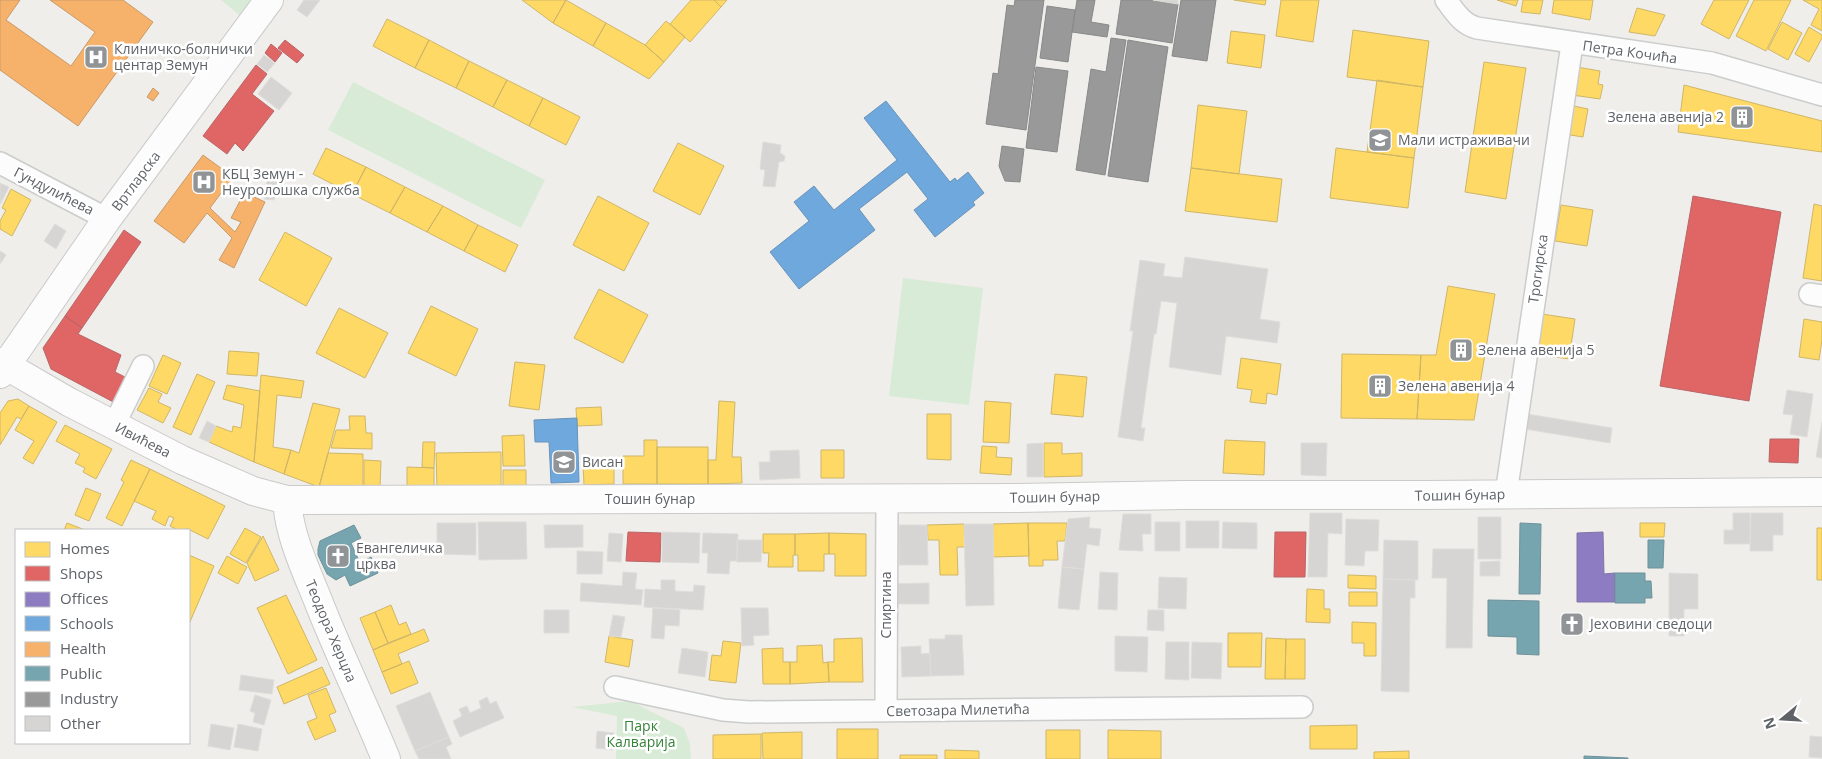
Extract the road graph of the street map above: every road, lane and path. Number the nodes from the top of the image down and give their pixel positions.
1 (268, 0) edge
2 (1446, 0) edge
3 (1572, 44) junction
4 (1822, 96) edge
5 (0, 163) edge
6 (107, 219) junction
7 (142, 366) dead end
8 (2, 367) edge
9 (114, 425) junction
10 (1822, 492) edge
11 (1506, 494) junction
12 (887, 499) junction
13 (287, 500) junction
14 (615, 687) dead end
15 (1302, 706) dead end
16 (886, 710) junction
17 (386, 759) edge

1 - 6 main road, Вртларска
2 - 3 street, Петра Кочића
3 - 4 street, Петра Кочића
3 - 11 street, Трогирска
5 - 6 street, Гундулићева
6 - 8 main road, Вртларска
7 - 9 street
8 - 9 main road, Ивићева
9 - 13 main road, Ивићева
10 - 11 main road, Тошин бунар
11 - 12 main road, Тошин бунар
12 - 13 main road, Тошин бунар
12 - 16 street, Спиртина
13 - 17 main road, Теодора Херцла
14 - 16 street, Светозара Милетића
15 - 16 street, Светозара Милетића

